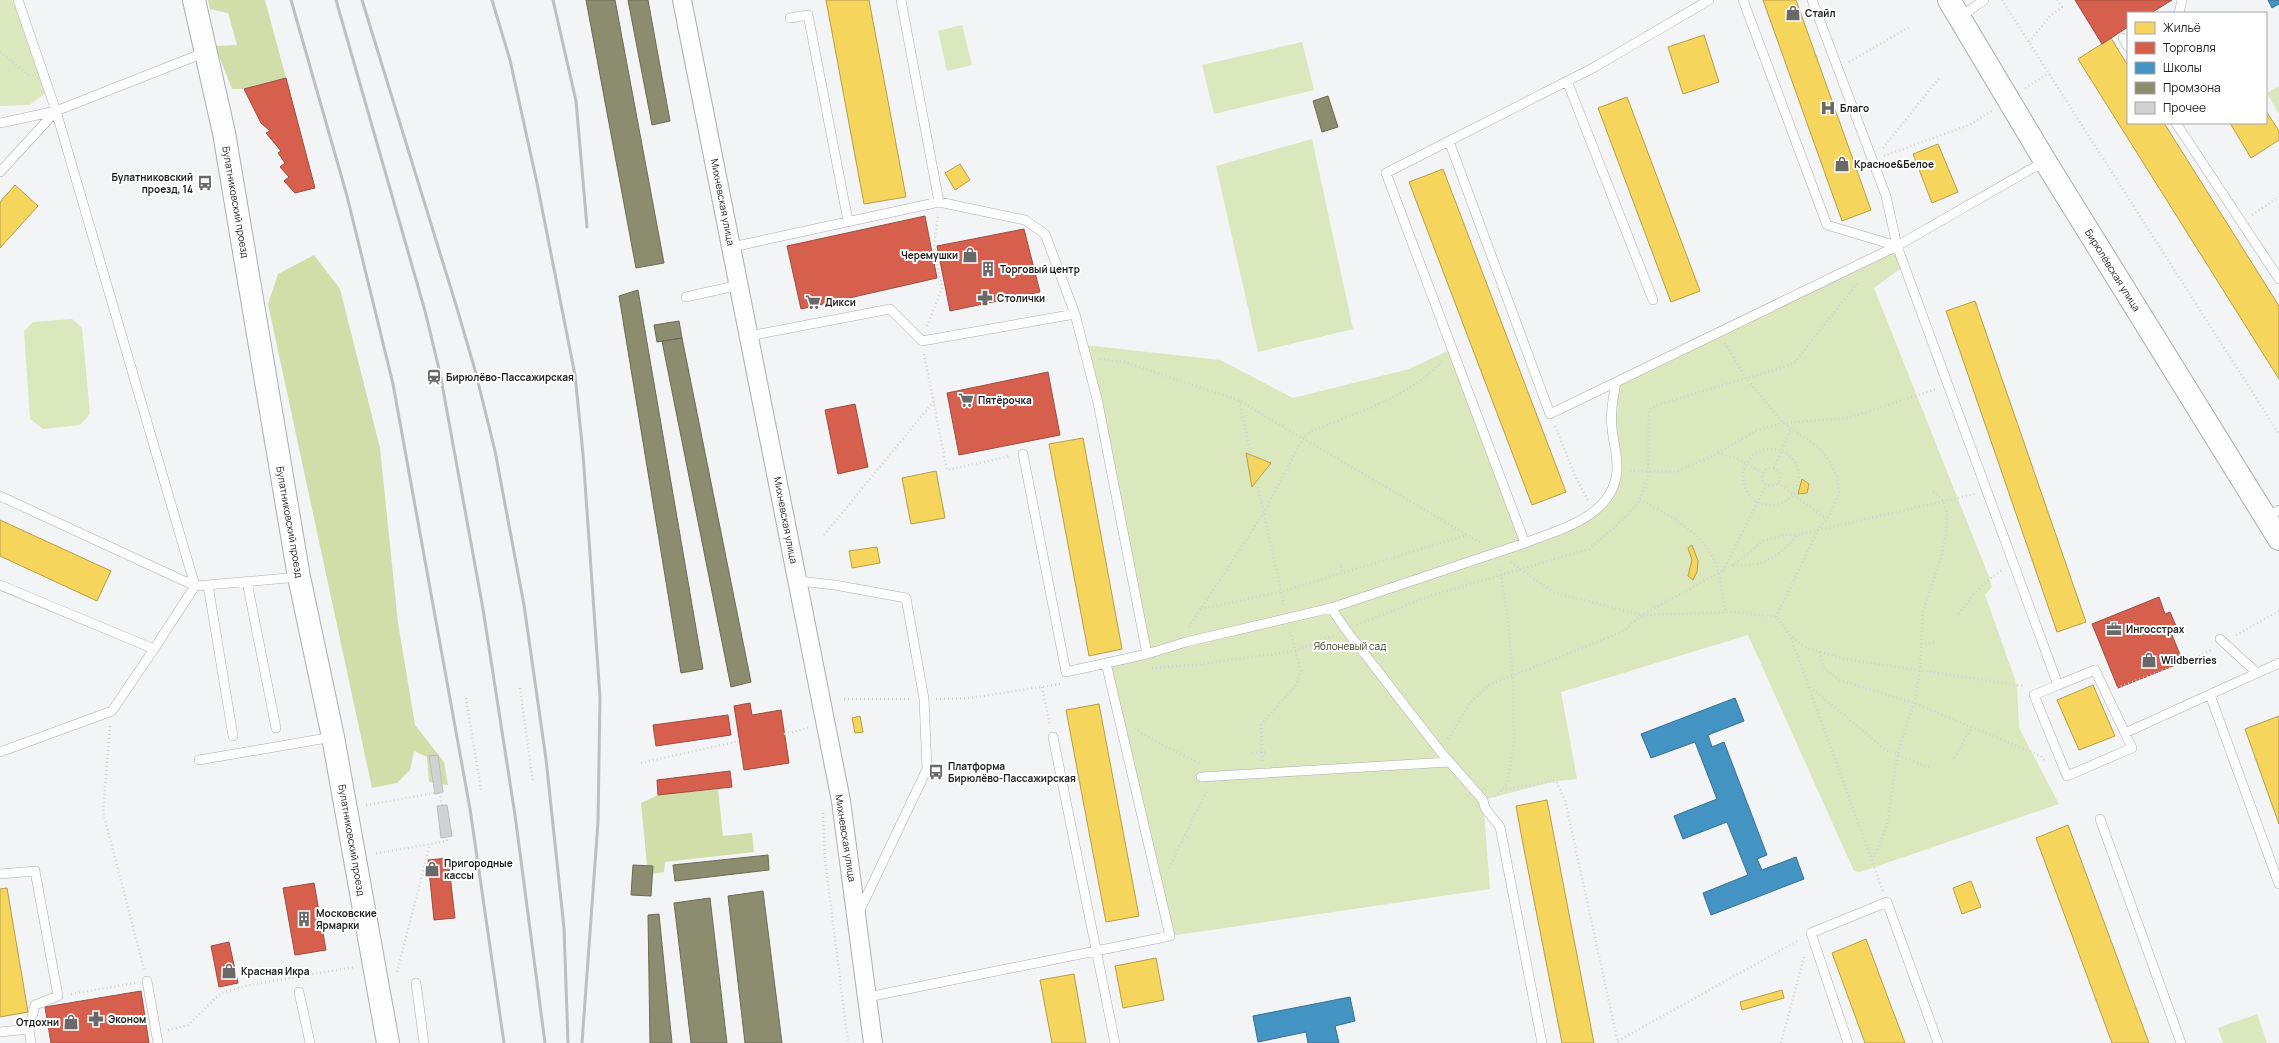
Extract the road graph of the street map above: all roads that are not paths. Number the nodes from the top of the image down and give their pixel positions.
1 (18, 0) edge
2 (194, 0) edge
3 (682, 0) edge
4 (901, 0) edge
5 (1709, 0) edge
6 (1743, 0) edge
7 (1812, 0) edge
8 (1984, 0) edge
9 (2182, 0) edge
10 (1955, 8) edge
11 (2179, 12) edge
12 (790, 18) dead end
13 (2122, 38) dead end
14 (2127, 46) edge
15 (206, 52) junction
16 (1567, 81) junction
17 (56, 111) junction
18 (0, 123) edge
19 (2177, 124) edge
20 (1449, 141) junction
21 (2045, 161) junction
22 (0, 172) edge
23 (939, 202) junction
24 (848, 221) junction
25 (1897, 246) junction
26 (732, 247) junction
27 (2279, 279) edge
28 (739, 286) junction
29 (686, 297) dead end
30 (1653, 300) dead end
31 (1075, 314) junction
32 (749, 336) junction
33 (1616, 383) junction
34 (1023, 454) road end
35 (0, 496) edge
36 (2272, 514) edge
37 (2279, 539) edge
38 (1526, 543) junction
39 (299, 577) junction
40 (799, 581) junction
41 (247, 582) junction
42 (0, 585) edge
43 (208, 585) junction
44 (195, 586) junction
45 (1331, 608) junction
46 (2221, 641) road end
47 (154, 648) junction
48 (1147, 654) junction
49 (1106, 663) junction
50 (2279, 663) edge
51 (2257, 673) junction
52 (2058, 684) junction
53 (2210, 695) junction
54 (276, 728) dead end
55 (2125, 733) junction
56 (233, 736) dead end
57 (333, 737) junction
58 (1053, 737) road end
59 (0, 752) edge
60 (199, 760) dead end
61 (1449, 762) junction
62 (1201, 777) dead end
63 (2100, 819) dead end
64 (0, 874) edge
65 (2279, 884) edge
66 (858, 915) junction
67 (1096, 951) junction
68 (147, 981) road end
69 (416, 983) dead end
70 (299, 992) dead end
71 (868, 997) junction
72 (29, 1029) junction
73 (0, 1032) edge
74 (31, 1043) edge
75 (158, 1043) edge
76 (310, 1043) edge
77 (388, 1043) edge
78 (424, 1043) edge
79 (873, 1043) edge
80 (1115, 1043) edge
81 (1542, 1043) edge
82 (1848, 1043) edge
83 (1938, 1043) edge
84 (2181, 1043) edge

1 - 17 lane
2 - 15 street, Булатниковский проезд
3 - 26 street, Михневская улица
4 - 23 lane
5 - 16 lane
6 - 25 lane
7 - 25 lane
8 - 10 lane
9 - 11 lane
10 - 21 street, Бирюлёвская улица
12 - 24 lane
13 - 14 lane
15 - 17 lane
15 - 39 street, Булатниковский проезд
16 - 20 lane
16 - 30 lane
17 - 18 lane
17 - 22 lane
17 - 44 lane
19 - 27 lane
20 - 33 lane
20 - 38 lane
21 - 25 lane
21 - 36 street, Бирюлёвская улица
23 - 24 lane
23 - 31 lane
24 - 26 lane
25 - 33 lane
25 - 52 lane
26 - 28 street, Михневская улица
28 - 29 lane
28 - 32 street, Михневская улица
31 - 32 lane
31 - 48 lane
32 - 40 street, Михневская улица
33 - 38 lane
34 - 49 lane
35 - 44 lane
36 - 37 street, Бирюлёвская улица
38 - 45 lane
39 - 41 lane
39 - 57 street, Булатниковский проезд
40 - 66 street, Михневская улица
40 - 66 lane
41 - 43 lane
41 - 54 lane
42 - 47 lane
43 - 44 lane
43 - 56 lane
44 - 47 lane
45 - 48 lane
45 - 61 lane
46 - 51 lane
47 - 59 lane
48 - 49 lane
49 - 67 lane
50 - 51 lane
51 - 53 lane
52 - 55 lane
52 - 55 lane
53 - 55 lane
53 - 65 lane
57 - 60 lane
57 - 77 street, Булатниковский проезд
58 - 67 lane
61 - 62 lane
61 - 81 lane
63 - 84 lane
64 - 72 lane
66 - 71 street, Михневская улица
67 - 71 lane
67 - 80 lane
68 - 75 lane
69 - 78 lane
70 - 76 lane
71 - 79 street, Михневская улица
72 - 73 lane
72 - 74 lane
82 - 83 lane

